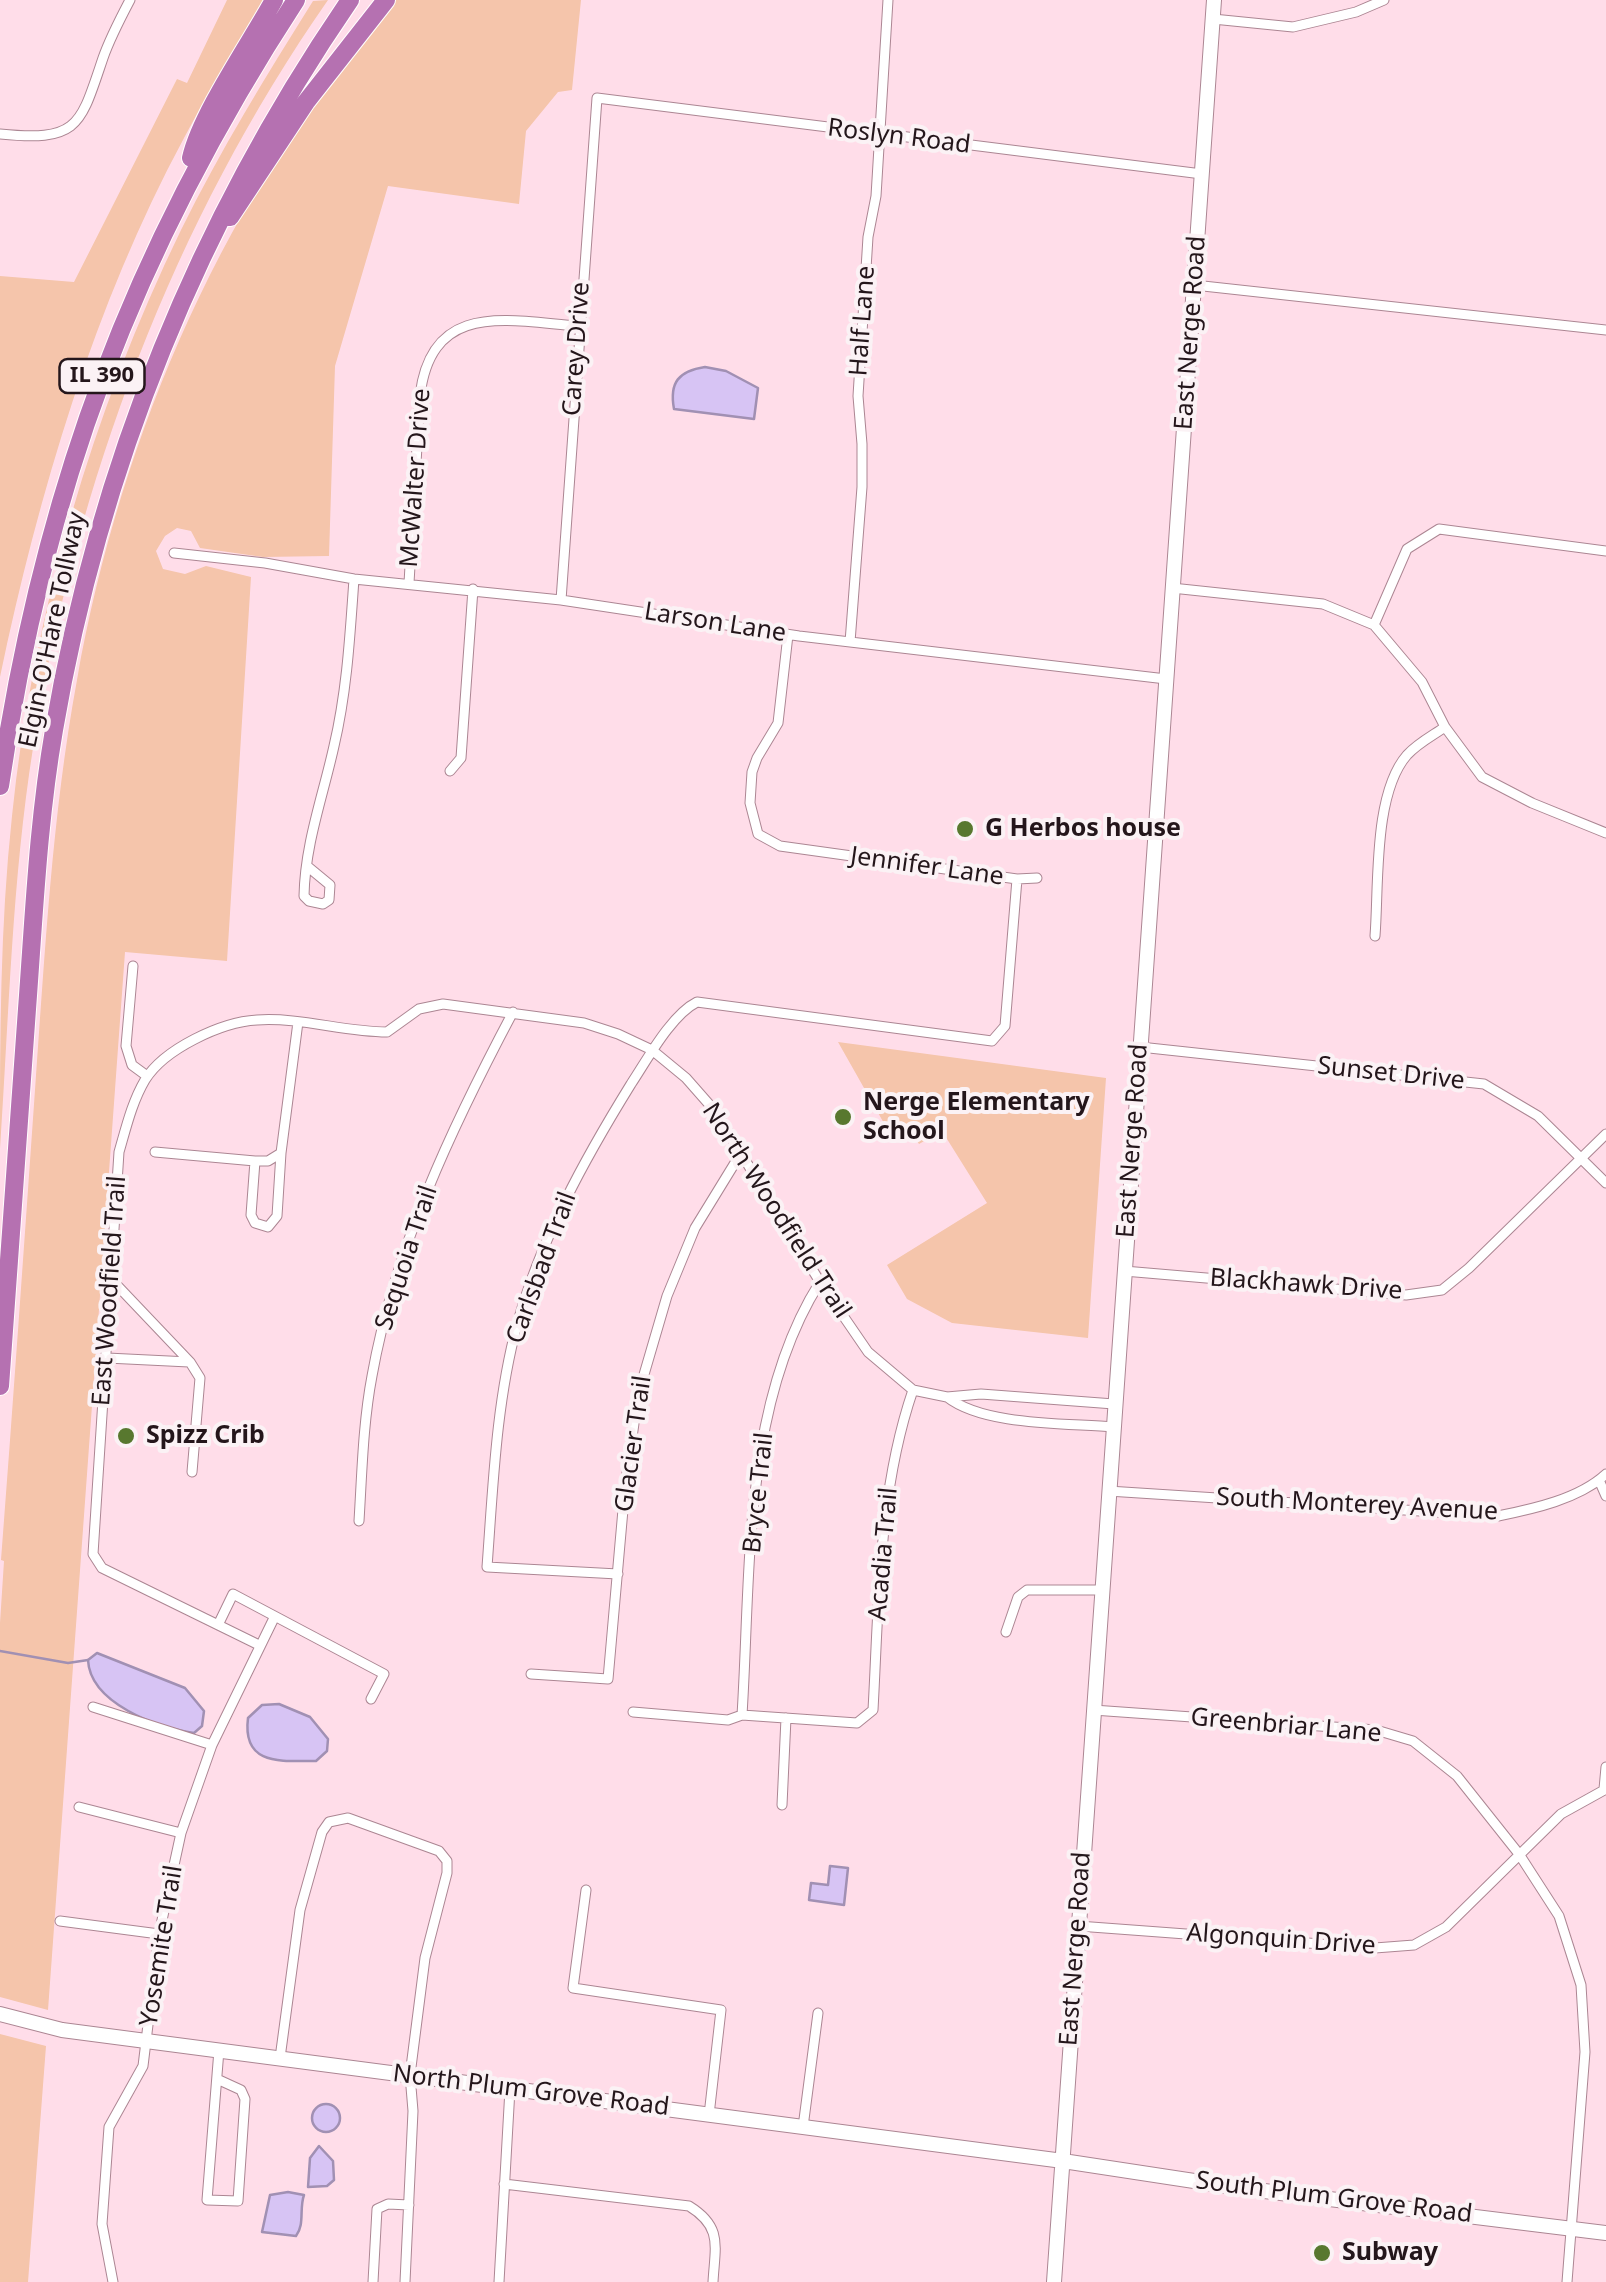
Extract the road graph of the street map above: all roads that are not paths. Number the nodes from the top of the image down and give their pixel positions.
1 (130, 0) edge
2 (274, 0) edge
3 (296, 0) edge
4 (350, 0) edge
5 (386, 0) edge
6 (888, 0) edge
7 (1214, 0) edge
8 (1384, 0) edge
9 (1213, 20) junction
10 (597, 98) joint
11 (0, 134) edge
12 (881, 135) junction
13 (1202, 174) junction
14 (185, 184) junction
15 (207, 245) junction
16 (1194, 285) junction
17 (579, 326) junction
18 (1606, 330) edge
19 (1606, 550) edge
20 (174, 553) dead end
21 (354, 578) junction
22 (409, 583) junction
23 (1172, 588) junction
24 (474, 590) junction
25 (561, 600) junction
26 (1374, 625) junction
27 (788, 635) junction
28 (850, 642) junction
29 (1166, 679) junction
30 (1445, 727) junction
31 (450, 770) dead end
32 (0, 786) edge
33 (1606, 833) edge
34 (307, 866) dead end
35 (1037, 878) dead end
36 (1017, 879) junction
37 (1375, 936) dead end
38 (133, 966) dead end
39 (513, 1012) junction
40 (298, 1022) junction
41 (1140, 1047) junction
42 (652, 1050) junction
43 (147, 1076) junction
44 (1606, 1134) edge
45 (155, 1152) dead end
46 (280, 1152) junction
47 (741, 1153) junction
48 (1581, 1156) junction
49 (256, 1161) junction
50 (1606, 1184) edge
51 (1124, 1271) junction
52 (112, 1280) junction
53 (820, 1282) junction
54 (106, 1358) junction
55 (190, 1362) junction
56 (0, 1386) edge
57 (913, 1390) junction
58 (947, 1396) junction
59 (1114, 1404) junction
60 (1113, 1426) junction
61 (192, 1472) dead end
62 (1602, 1477) edge
63 (1108, 1491) junction
64 (1606, 1496) edge
65 (359, 1521) dead end
66 (618, 1574) junction
67 (1101, 1590) junction
68 (274, 1618) junction
69 (218, 1625) junction
70 (1006, 1632) dead end
71 (259, 1645) junction
72 (531, 1674) dead end
73 (371, 1699) dead end
74 (93, 1707) dead end
75 (1093, 1710) junction
76 (634, 1712) dead end
77 (742, 1714) junction
78 (786, 1718) junction
79 (212, 1745) junction
80 (1606, 1767) edge
81 (1605, 1789) edge
82 (782, 1805) dead end
83 (80, 1807) dead end
84 (181, 1833) junction
85 (1519, 1854) junction
86 (586, 1890) dead end
87 (60, 1921) dead end
88 (1077, 1926) junction
89 (159, 1934) junction
90 (818, 2013) dead end
91 (0, 2014) edge
92 (147, 2041) junction
93 (220, 2050) junction
94 (280, 2058) junction
95 (410, 2075) junction
96 (217, 2079) junction
97 (510, 2088) junction
98 (709, 2114) junction
99 (803, 2127) junction
100 (1063, 2161) junction
101 (504, 2184) junction
102 (409, 2204) junction
103 (1573, 2228) junction
104 (1606, 2232) edge
105 (112, 2282) edge
106 (373, 2282) edge
107 (405, 2282) edge
108 (499, 2282) edge
109 (713, 2282) edge
110 (1054, 2282) edge
111 (1567, 2282) edge

1 - 11 street
2 - 14 highway
3 - 14 highway, Elgin-O'Hare Tollway / IL 390
4 - 15 highway, Elgin-O'Hare Tollway / IL 390
5 - 15 highway
6 - 12 street, Half Lane
7 - 9 main road, East Nerge Road
8 - 9 street
9 - 13 main road, East Nerge Road
10 - 12 street, Roslyn Road
10 - 17 street, Carey Drive
12 - 13 street, Roslyn Road
12 - 28 street, Half Lane
13 - 16 main road, East Nerge Road
14 - 32 highway, Elgin-O'Hare Tollway / IL 390
15 - 56 highway, Elgin-O'Hare Tollway / IL 390
16 - 18 street
16 - 23 main road, East Nerge Road
17 - 22 street, McWalter Drive
17 - 25 street, Carey Drive
19 - 26 street
20 - 21 street, Larson Lane
21 - 22 street, Larson Lane
21 - 34 street
22 - 24 street, Larson Lane
23 - 26 street
23 - 29 main road, East Nerge Road
24 - 25 street, Larson Lane
24 - 31 street
25 - 27 street, Larson Lane
26 - 30 street
27 - 28 street, Larson Lane
27 - 36 street, Jennifer Lane
28 - 29 street, Larson Lane
29 - 41 main road, East Nerge Road
30 - 33 street
30 - 37 street
35 - 36 street
36 - 42 street, Jennifer Lane
38 - 43 street
39 - 40 street, North Woodfield Trail
39 - 42 street, North Woodfield Trail
39 - 65 street, Sequoia Trail
40 - 43 street, North Woodfield Trail
40 - 46 street
41 - 48 street, Sunset Drive
41 - 51 main road, East Nerge Road
42 - 47 street, North Woodfield Trail
42 - 66 street, Carlsbad Trail
43 - 52 street, East Woodfield Trail
44 - 48 street, Blackhawk Drive
45 - 49 street
46 - 49 street
46 - 49 street
47 - 53 street, North Woodfield Trail
47 - 66 street, Glacier Trail
48 - 50 street, Sunset Drive
48 - 51 street, Blackhawk Drive
51 - 59 main road, East Nerge Road
52 - 54 street, East Woodfield Trail
52 - 55 street
53 - 57 street, North Woodfield Trail
53 - 77 street, Bryce Trail
54 - 55 street
54 - 69 street, East Woodfield Trail
55 - 61 street
57 - 58 street
57 - 78 street, Acadia Trail
58 - 59 street
58 - 60 street
59 - 60 main road, East Nerge Road
60 - 63 main road, East Nerge Road
62 - 63 street, South Monterey Avenue
62 - 64 street
63 - 67 main road, East Nerge Road
66 - 72 street, Glacier Trail
67 - 70 street
67 - 75 main road, East Nerge Road
68 - 69 street
68 - 71 street, Yosemite Trail
68 - 73 street
69 - 71 street
71 - 79 street, Yosemite Trail
74 - 79 street
75 - 85 street, Greenbriar Lane
75 - 88 main road, East Nerge Road
76 - 77 street
77 - 78 street
78 - 82 street
79 - 84 street, Yosemite Trail
80 - 81 street
81 - 85 street, Algonquin Drive
83 - 84 street
84 - 89 street, Yosemite Trail
85 - 88 street, Algonquin Drive
85 - 103 street, Greenbriar Lane
86 - 98 street
87 - 89 street
88 - 100 main road, East Nerge Road
89 - 92 street, Yosemite Trail
90 - 99 street
91 - 92 main road, North Plum Grove Road
92 - 93 main road, North Plum Grove Road
92 - 105 street, Yosemite Trail
93 - 94 main road, North Plum Grove Road
93 - 96 street
94 - 95 main road, North Plum Grove Road
94 - 95 street
95 - 97 main road, North Plum Grove Road
95 - 102 street
96 - 96 street
97 - 98 main road, North Plum Grove Road
97 - 101 street
98 - 99 main road, North Plum Grove Road
99 - 100 main road, North Plum Grove Road
100 - 103 main road, South Plum Grove Road
100 - 110 main road, East Nerge Road
101 - 108 street
101 - 109 street
102 - 106 street
102 - 107 street
103 - 104 main road, South Plum Grove Road
103 - 111 street, Greenbriar Lane

